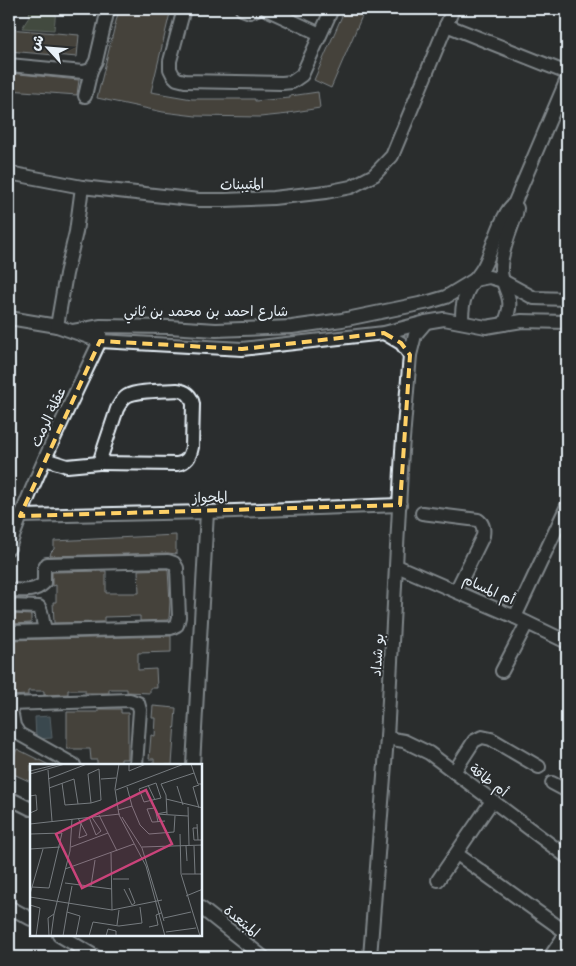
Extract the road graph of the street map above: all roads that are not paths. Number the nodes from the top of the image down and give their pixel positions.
1 (108, 9) edge
2 (184, 9) edge
3 (242, 9) edge
4 (258, 9) edge
5 (266, 9) edge
6 (332, 9) edge
7 (453, 9) edge
8 (446, 25) junction
9 (320, 34) junction
10 (9, 65) edge
11 (91, 70) junction
12 (567, 73) edge
13 (567, 79) edge
14 (85, 96) dead end
15 (9, 174) edge
16 (82, 187) junction
17 (514, 204) junction
18 (474, 280) junction
19 (503, 281) junction
20 (567, 299) edge
21 (9, 318) edge
22 (462, 321) junction
23 (426, 322) junction
24 (567, 322) edge
25 (504, 324) junction
26 (57, 326) junction
27 (101, 326) junction
28 (71, 331) junction
29 (384, 333) junction
30 (100, 341) junction
31 (410, 355) junction
32 (45, 459) junction
33 (99, 463) junction
34 (400, 505) junction
35 (567, 506) edge
36 (207, 512) junction
37 (422, 513) dead end
38 (20, 516) junction
39 (9, 548) edge
40 (47, 564) junction
41 (32, 566) dead end
42 (397, 566) junction
43 (9, 590) edge
44 (456, 591) junction
45 (9, 606) edge
46 (515, 617) junction
47 (527, 623) junction
48 (47, 631) junction
49 (9, 632) edge
50 (567, 642) edge
51 (502, 671) dead end
52 (9, 704) edge
53 (387, 738) junction
54 (72, 764) edge
55 (136, 764) edge
56 (193, 764) edge
57 (539, 767) dead end
58 (454, 772) junction
59 (552, 783) dead end
60 (567, 792) edge
61 (9, 798) edge
62 (492, 801) junction
63 (30, 808) edge
64 (456, 854) junction
65 (567, 857) edge
66 (438, 880) dead end
67 (9, 907) edge
68 (202, 909) edge
69 (30, 918) edge
70 (567, 933) edge
71 (61, 936) edge
72 (96, 957) edge
73 (263, 957) edge
74 (370, 957) edge
75 (550, 957) edge

1 - 11 street
2 - 9 street
3 - 4 street
5 - 9 street
6 - 9 street
7 - 8 street, المتيبنات
8 - 12 street
8 - 16 street, المتيبنات
10 - 11 street
11 - 14 street
13 - 17 street
15 - 16 street, المتيبنات
16 - 26 street
17 - 18 street
17 - 19 street
18 - 19 street
18 - 22 street
18 - 27 street, شارع احمد بن محمد بن ثاني
19 - 20 street
19 - 25 street
21 - 26 street, شارع احمد بن محمد بن ثاني
22 - 23 street, شارع احمد بن محمد بن ثاني
22 - 25 street, شارع احمد بن محمد بن ثاني
23 - 29 street, شارع احمد بن محمد بن ثاني
23 - 31 street, بو شداد
24 - 25 street, شارع احمد بن محمد بن ثاني
26 - 28 street, شارع احمد بن محمد بن ثاني
27 - 28 street, شارع احمد بن محمد بن ثاني
27 - 30 street, عقلة الرمث
28 - 30 street, شارع احمد بن محمد بن ثاني
29 - 30 street, شارع احمد بن محمد بن ثاني
29 - 31 street
30 - 32 street, عقلة الرمث
31 - 34 street, بو شداد
32 - 33 street
32 - 38 street, عقلة الرمث
33 - 33 street
34 - 36 street, المحواز
34 - 42 street, بو شداد
35 - 46 street
36 - 38 street, المحواز
36 - 56 street
37 - 44 street
38 - 39 street, عقلة الرمث
40 - 41 street
40 - 43 street
40 - 48 street
42 - 44 street, أم المسام
42 - 53 street, بو شداد
44 - 46 street, أم المسام
45 - 48 street
46 - 47 street, أم المسام
47 - 50 street, أم المسام
47 - 51 street
48 - 49 street
52 - 54 street
52 - 55 street
53 - 58 street, أم طاقة
53 - 74 street, بو شداد
57 - 58 street
58 - 62 street, أم طاقة
59 - 60 street
61 - 63 street
62 - 64 street
62 - 65 street, أم طاقة
64 - 66 street
64 - 70 street
67 - 69 street
68 - 73 street, المبتعدة
70 - 75 street
71 - 72 street

